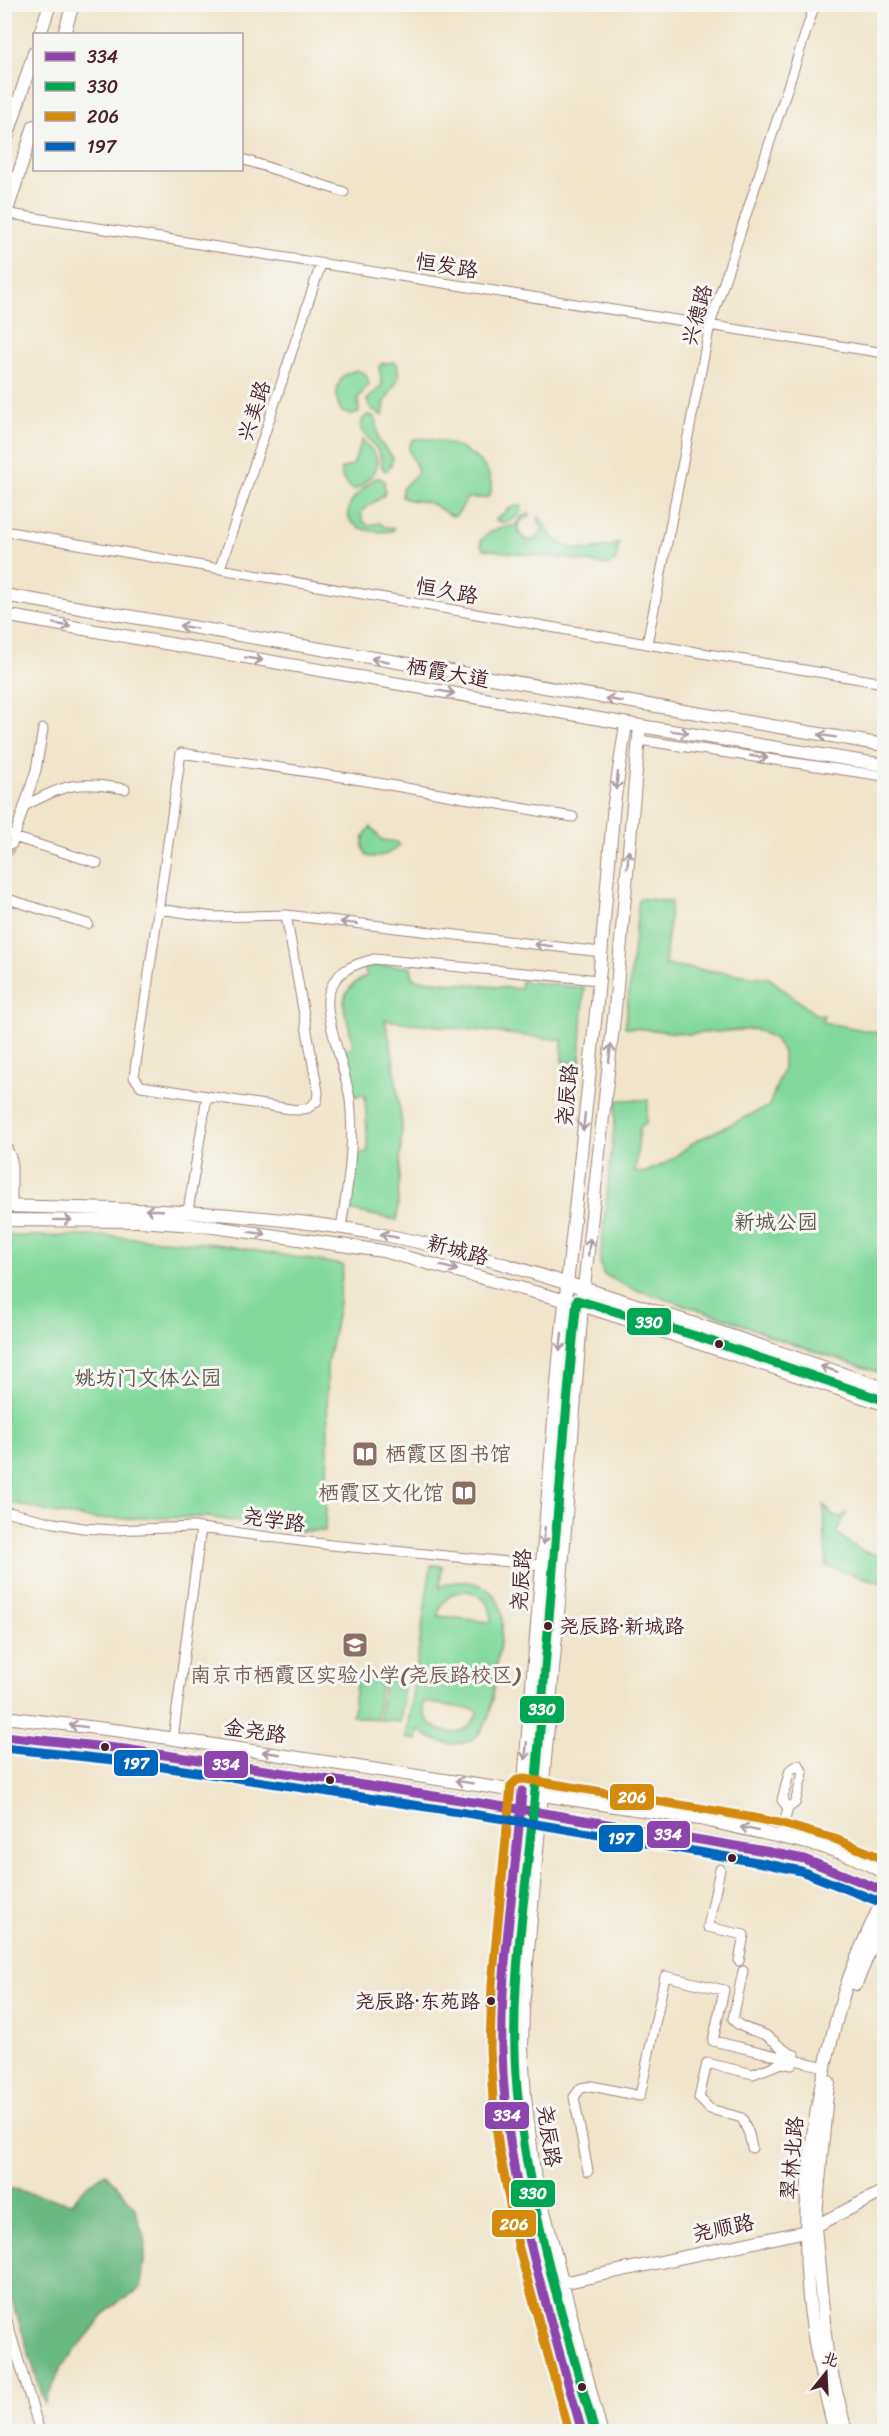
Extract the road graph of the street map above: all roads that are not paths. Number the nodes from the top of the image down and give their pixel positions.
1 (50, 4) edge
2 (73, 4) edge
3 (815, 4) edge
4 (40, 33) edge
5 (64, 33) edge
6 (33, 56) edge
7 (33, 129) edge
8 (4, 147) edge
9 (243, 159) edge
10 (344, 192) dead end
11 (5, 216) edge
12 (321, 264) junction
13 (710, 325) junction
14 (885, 353) edge
15 (4, 531) edge
16 (220, 568) junction
17 (4, 595) edge
18 (4, 615) edge
19 (647, 644) junction
20 (885, 683) edge
21 (626, 724) junction
22 (640, 726) junction
23 (43, 729) dead end
24 (639, 740) junction
25 (885, 745) edge
26 (885, 765) edge
27 (885, 776) edge
28 (125, 789) dead end
29 (26, 805) junction
30 (573, 817) dead end
31 (4, 834) edge
32 (14, 841) junction
33 (97, 863) dead end
34 (8, 899) dead end
35 (159, 909) junction
36 (286, 915) junction
37 (88, 924) dead end
38 (601, 952) junction
39 (599, 980) junction
40 (207, 1096) junction
41 (4, 1141) edge
42 (8, 1206) edge
43 (188, 1211) junction
44 (4, 1220) edge
45 (341, 1228) junction
46 (567, 1284) junction
47 (584, 1289) junction
48 (566, 1300) junction
49 (582, 1305) junction
50 (885, 1388) edge
51 (885, 1404) edge
52 (4, 1511) edge
53 (201, 1528) junction
54 (541, 1565) junction
55 (4, 1717) edge
56 (4, 1736) edge
57 (174, 1739) junction
58 (522, 1791) junction
59 (540, 1794) junction
60 (788, 1808) dead end
61 (521, 1809) junction
62 (538, 1812) junction
63 (781, 1836) junction
64 (720, 1869) dead end
65 (885, 1872) edge
66 (885, 1891) edge
67 (885, 1897) edge
68 (885, 1917) edge
69 (825, 2067) junction
70 (752, 2148) dead end
71 (588, 2171) dead end
72 (885, 2191) edge
73 (811, 2229) junction
74 (562, 2283) junction
75 (4, 2311) edge
76 (40, 2432) edge
77 (582, 2432) edge
78 (601, 2432) edge
79 (835, 2432) edge
80 (846, 2432) edge

1 - 4 main road
2 - 5 main road
3 - 13 street, 兴德路
6 - 8 main road
7 - 11 main road
9 - 10 street
11 - 12 street, 恒发路
12 - 13 street, 恒发路
12 - 16 street, 兴美路
13 - 14 street, 恒发路
13 - 19 street, 兴德路
15 - 16 street, 恒久路
16 - 19 street, 恒久路
25 -> 17 main road, 栖霞大道
18 -> 21 main road, 栖霞大道
19 - 20 street, 恒久路
21 - 22 main road, 栖霞大道
21 -> 38 main road, 尧辰路
22 - 24 main road, 尧辰路
22 -> 26 main road, 栖霞大道
23 - 29 street
24 -> 27 street
47 -> 24 main road, 尧辰路
28 - 29 street
29 - 32 street
30 - 35 street
31 - 32 street
32 - 33 street
34 - 37 street
35 - 36 street
35 - 40 street
38 -> 36 street
36 - 40 street
38 - 39 main road, 尧辰路
39 - 45 street
39 -> 46 main road, 尧辰路
40 - 43 street
41 - 42 street
43 -> 42 main road, 新城路
43 - 45 main road, 新城路
44 -> 48 main road, 新城路
46 -> 45 main road, 新城路
46 - 47 main road, 新城路
46 - 48 main road, 尧辰路
47 - 49 main road, 尧辰路
50 -> 47 main road, 新城路
48 - 49 main road, 新城路
48 -> 54 main road, 尧辰路
49 - 51 main road, 新城路
49 - 59 main road, 尧辰路
52 - 53 street, 尧学路
53 - 54 street, 尧学路
53 - 57 street
54 -> 58 main road, 尧辰路
57 -> 55 main road, 金尧路
56 - 61 main road, 金尧路
58 -> 57 main road, 金尧路
58 - 59 main road, 金尧路
58 - 61 main road, 尧辰路
59 - 62 main road, 尧辰路
63 -> 59 main road, 金尧路
60 - 63 street
61 - 62 main road, 金尧路
61 - 77 main road, 尧辰路
62 - 66 main road, 金尧路
62 - 74 main road, 尧辰路
63 - 65 main road, 金尧路
64 - 69 street
67 - 69 main road, 翠林北路
68 - 73 main road, 翠林北路
69 - 70 street
69 - 71 street
69 - 73 main road, 翠林北路
72 - 73 main road, 尧顺路
73 - 74 main road, 尧顺路
73 - 79 main road, 翠林北路
73 - 80 main road, 翠林北路
74 - 78 main road, 尧辰路
75 - 76 street

